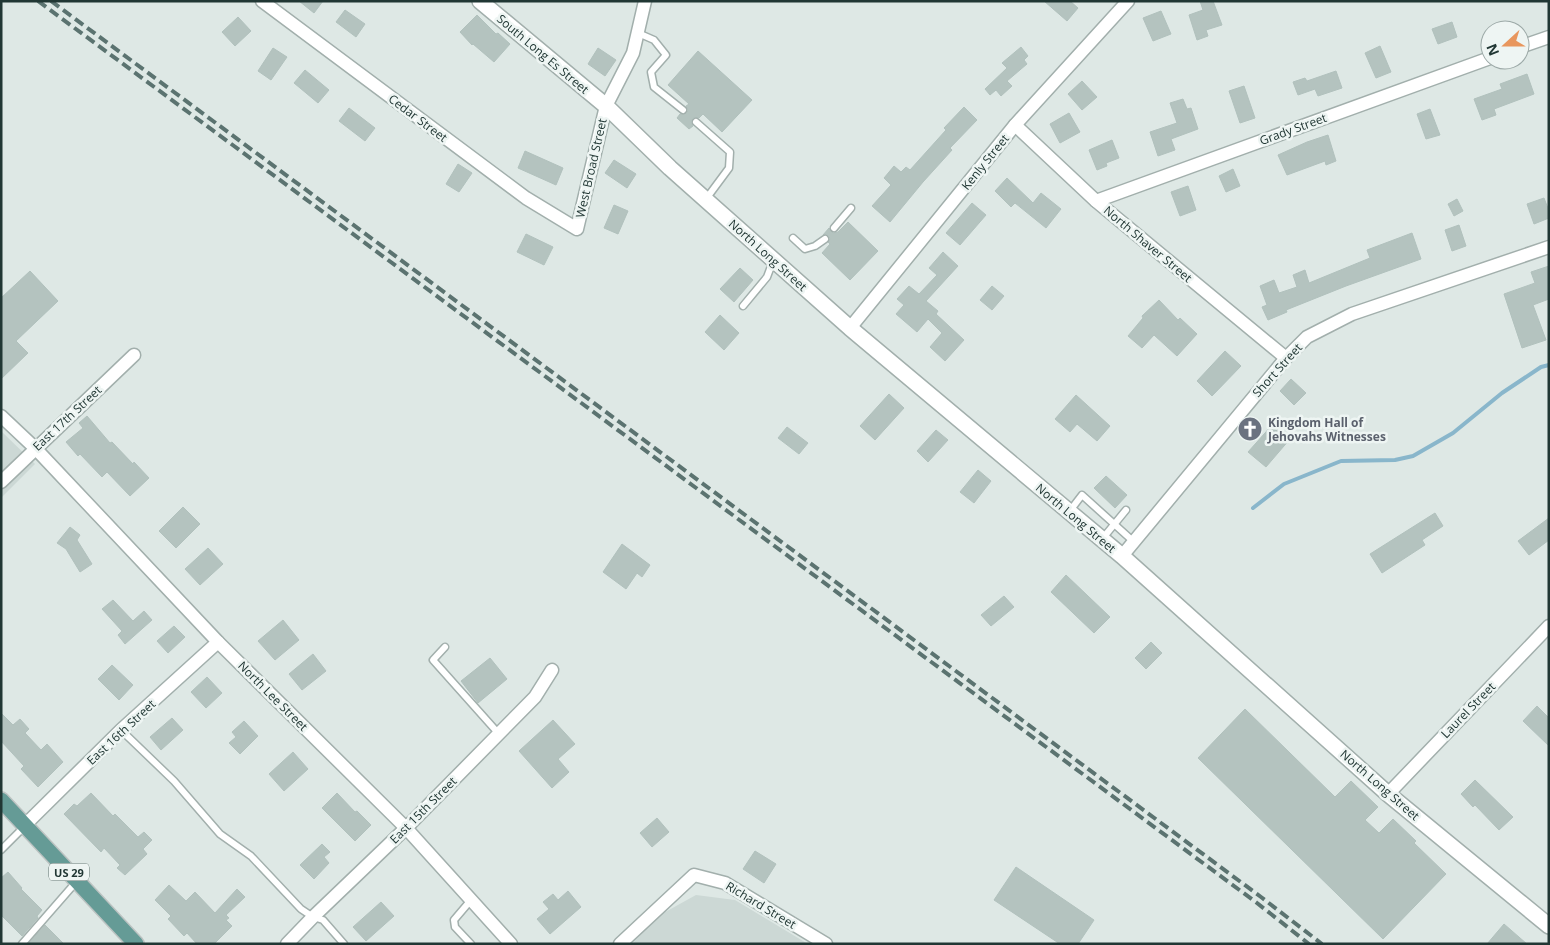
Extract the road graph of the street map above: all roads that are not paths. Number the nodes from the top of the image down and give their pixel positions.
1 (262, 1) edge
2 (480, 1) edge
3 (645, 1) edge
4 (1128, 1) edge
5 (638, 33) junction
6 (1549, 37) edge
7 (1530, 44) edge
8 (1480, 62) edge
9 (606, 106) junction
10 (683, 110) dead end
11 (696, 122) dead end
12 (1015, 125) junction
13 (706, 200) junction
14 (1096, 201) junction
15 (851, 208) dead end
16 (834, 228) dead end
17 (577, 229) joint
18 (793, 238) dead end
19 (825, 239) dead end
20 (1549, 247) edge
21 (774, 260) junction
22 (743, 306) dead end
23 (850, 328) junction
24 (134, 355) dead end
25 (1286, 358) junction
26 (1, 416) edge
27 (35, 448) junction
28 (1, 482) edge
29 (1126, 510) dead end
30 (1069, 512) junction
31 (1114, 524) junction
32 (1102, 540) junction
33 (1134, 542) junction
34 (1122, 556) junction
35 (1549, 626) edge
36 (218, 642) junction
37 (445, 647) dead end
38 (552, 670) dead end
39 (121, 730) junction
40 (499, 734) junction
41 (1388, 794) junction
42 (1, 800) edge
43 (26, 825) junction
44 (406, 828) junction
45 (1, 850) edge
46 (77, 881) junction
47 (471, 900) junction
48 (313, 917) junction
49 (1549, 926) edge
50 (819, 942) edge
51 (22, 944) edge
52 (136, 944) edge
53 (287, 944) edge
54 (344, 944) edge
55 (471, 944) edge
56 (511, 944) edge
57 (620, 944) edge

1 - 17 street, Cedar Street
2 - 9 street, South Long Es Street
3 - 5 street, West Broad Street
4 - 12 street, Kenly Street
5 - 9 street, West Broad Street
5 - 10 lane
6 - 7 street
8 - 14 street, Grady Street
9 - 13 street, North Long Street
9 - 17 street, West Broad Street
11 - 13 lane
12 - 14 street, North Shaver Street
12 - 23 street, Kenly Street
13 - 21 street, North Long Street
14 - 25 street, North Shaver Street
15 - 16 lane
18 - 19 lane
20 - 25 street, Short Street
21 - 22 lane
21 - 23 street, North Long Street
23 - 30 street, North Long Street
24 - 27 street, East 17th Street
25 - 33 street, Short Street
26 - 27 street, North Lee Street
27 - 28 street, East 17th Street
27 - 36 street, North Lee Street
29 - 31 lane
30 - 31 lane
30 - 32 street, North Long Street
31 - 32 lane
31 - 33 lane
32 - 34 street, North Long Street
33 - 34 street, Short Street
34 - 41 street, North Long Street
35 - 41 street, Laurel Street
36 - 39 street, East 16th Street
36 - 44 street, North Lee Street
37 - 40 lane
38 - 40 street, East 15th Street
39 - 43 street, East 16th Street
39 - 48 lane
40 - 44 street, East 15th Street
41 - 49 street, North Long Street
42 - 43 main road, US 29
43 - 45 lane
43 - 46 main road, US 29
44 - 47 street, North Lee Street
44 - 48 street, East 15th Street
46 - 51 lane
46 - 52 main road, US 29
47 - 55 lane
47 - 56 street, North Lee Street
48 - 53 street, East 15th Street
48 - 54 lane
50 - 57 street, Richard Street

